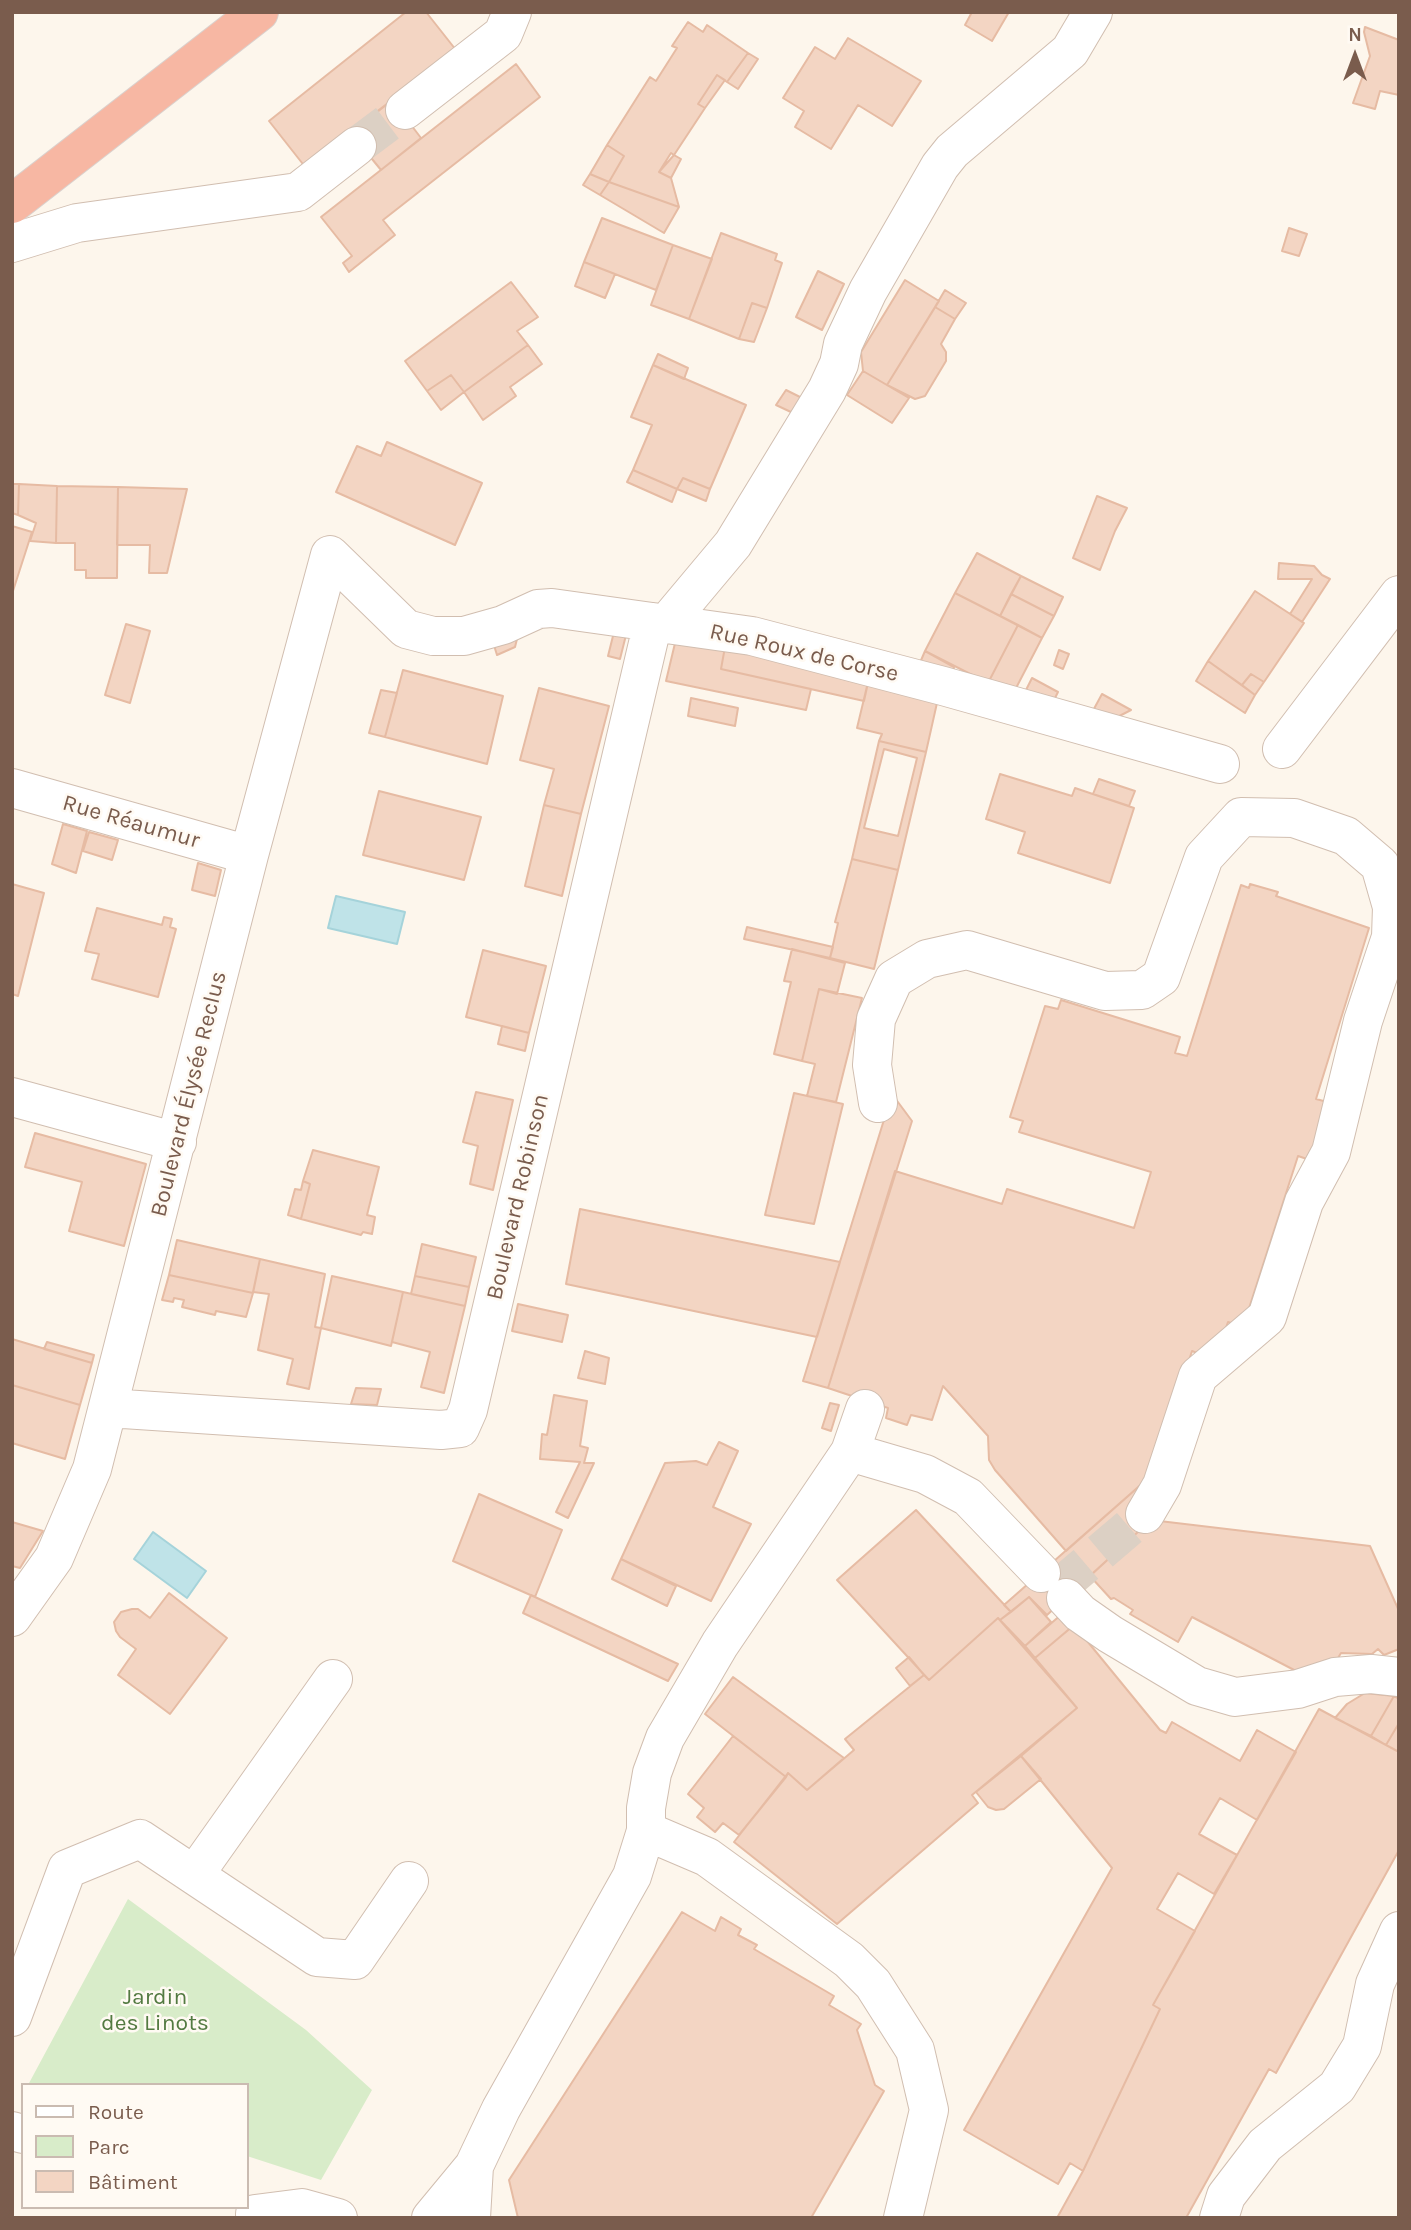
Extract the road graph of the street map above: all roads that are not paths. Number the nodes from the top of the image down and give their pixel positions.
1 (259, 12) edge
2 (512, 12) edge
3 (1094, 12) edge
4 (405, 110) tunnel mouth
5 (357, 146) tunnel mouth
6 (12, 204) edge
7 (12, 243) edge
8 (330, 555) joint
9 (1399, 595) edge
10 (660, 623) junction
11 (1282, 750) dead end
12 (1220, 764) dead end
13 (12, 788) edge
14 (249, 855) junction
15 (12, 1097) edge
16 (878, 1103) dead end
17 (177, 1142) junction
18 (108, 1408) junction
19 (865, 1409) dead end
20 (850, 1452) junction
21 (1145, 1514) tunnel mouth
22 (12, 1618) edge
23 (1399, 1677) edge
24 (333, 1679) dead end
25 (646, 1831) junction
26 (195, 1874) junction
27 (409, 1881) dead end
28 (1399, 1931) edge
29 (12, 2017) edge
30 (474, 2166) junction
31 (251, 2214) edge
32 (338, 2218) edge
33 (431, 2218) edge
34 (471, 2218) edge
35 (903, 2218) edge
36 (1219, 2218) edge

1 - 6 highway
2 - 4 street
3 - 10 street
5 - 7 street
8 - 10 street, Rue Roux de Corse
8 - 14 street, Boulevard Élysée Reclus
9 - 11 street
10 - 12 street, Rue Roux de Corse
10 - 18 street, Boulevard Robinson
13 - 14 street, Rue Réaumur
14 - 17 street, Boulevard Élysée Reclus
15 - 17 street
16 - 21 street
17 - 18 street, Boulevard Élysée Reclus
18 - 22 street, Boulevard Élysée Reclus
19 - 20 street
20 - 23 street
20 - 25 street
24 - 26 street
25 - 30 street
25 - 35 street
26 - 27 street
26 - 29 street
28 - 36 street
30 - 33 street
30 - 34 street
31 - 32 street

